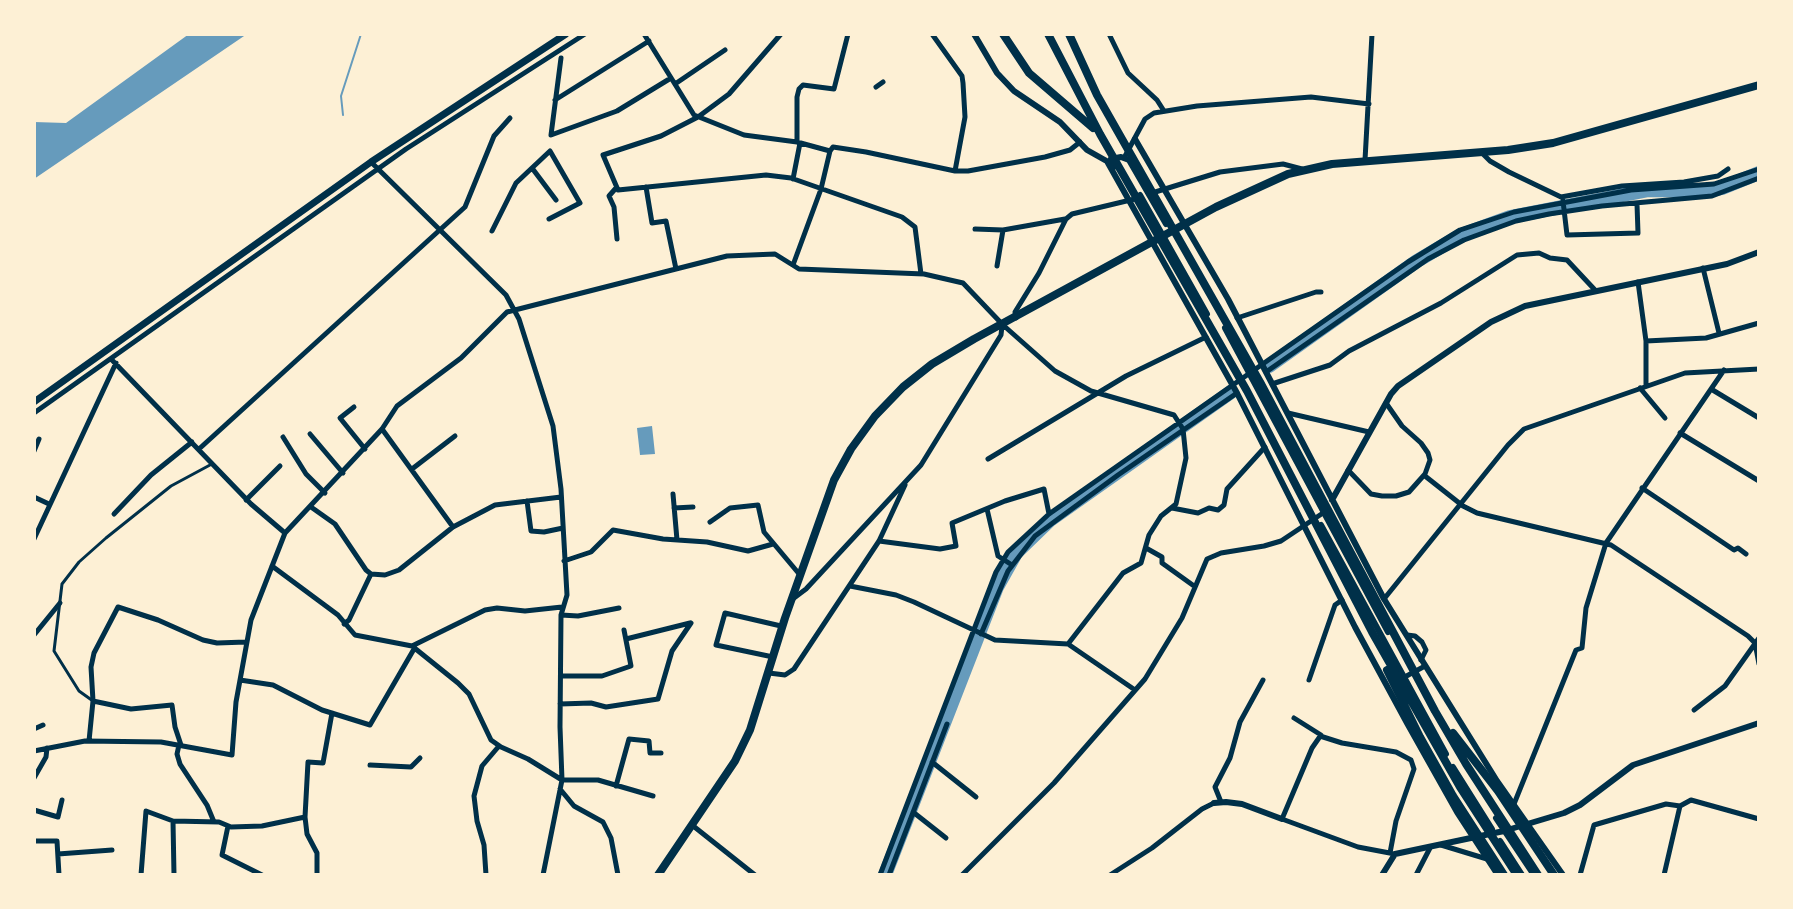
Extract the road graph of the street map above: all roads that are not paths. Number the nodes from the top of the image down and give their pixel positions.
1 (566, 34) edge
2 (585, 34) edge
3 (644, 34) edge
4 (781, 34) edge
5 (848, 34) edge
6 (934, 34) edge
7 (974, 34) edge
8 (1003, 34) edge
9 (1048, 34) edge
10 (1069, 34) edge
11 (1109, 34) edge
12 (1372, 34) edge
13 (649, 41) junction
14 (725, 50) dead end
15 (561, 58) dead end
16 (673, 81) junction
17 (883, 82) dead end
18 (1759, 85) edge
19 (876, 87) dead end
20 (555, 100) junction
21 (1369, 104) junction
22 (1164, 111) junction
23 (698, 117) junction
24 (510, 118) dead end
25 (1100, 134) junction
26 (1135, 139) junction
27 (1080, 142) junction
28 (798, 143) junction
29 (830, 151) junction
30 (1481, 152) junction
31 (1124, 158) junction
32 (1365, 160) junction
33 (1105, 161) junction
34 (371, 162) junction
35 (532, 168) junction
36 (378, 169) junction
37 (1728, 169) dead end
38 (1759, 169) edge
39 (1303, 170) junction
40 (955, 171) junction
41 (1759, 178) edge
42 (793, 179) junction
43 (646, 186) junction
44 (616, 188) junction
45 (821, 189) junction
46 (1164, 189) junction
47 (1144, 196) junction
48 (556, 200) dead end
49 (1129, 201) junction
50 (1637, 204) junction
51 (1564, 205) junction
52 (549, 219) dead end
53 (1066, 219) junction
54 (1185, 224) junction
55 (975, 229) dead end
56 (439, 230) junction
57 (1003, 230) junction
58 (492, 231) dead end
59 (1168, 234) junction
60 (617, 239) dead end
61 (1153, 242) junction
62 (1759, 252) edge
63 (793, 265) junction
64 (997, 266) dead end
65 (1703, 268) junction
66 (676, 269) junction
67 (922, 274) junction
68 (1638, 282) junction
69 (1595, 290) junction
70 (1321, 292) dead end
71 (515, 309) junction
72 (1016, 318) junction
73 (1237, 318) junction
74 (1759, 323) edge
75 (1003, 325) junction
76 (1719, 333) junction
77 (1207, 336) junction
78 (1646, 341) junction
79 (113, 361) junction
80 (1262, 363) junction
81 (1759, 369) edge
82 (1724, 370) junction
83 (1266, 372) junction
84 (1245, 375) junction
85 (1233, 384) junction
86 (1272, 384) junction
87 (1643, 387) junction
88 (1711, 389) junction
89 (1237, 393) junction
90 (1098, 394) junction
91 (34, 402) edge
92 (1386, 403) junction
93 (354, 407) dead end
94 (34, 413) edge
95 (1287, 413) junction
96 (1665, 418) dead end
97 (1759, 418) edge
98 (1182, 427) junction
99 (382, 429) junction
100 (1369, 432) junction
101 (1680, 433) junction
102 (310, 434) dead end
103 (455, 436) dead end
104 (283, 437) dead end
105 (39, 439) dead end
106 (192, 442) junction
107 (1265, 447) junction
108 (199, 449) junction
109 (365, 449) junction
110 (34, 451) edge
111 (988, 459) dead end
112 (212, 464) junction
113 (280, 466) dead end
114 (412, 469) junction
115 (1348, 470) junction
116 (343, 473) junction
117 (1425, 476) junction
118 (1759, 481) edge
119 (906, 483) junction
120 (1642, 488) junction
121 (325, 493) junction
122 (673, 494) dead end
123 (34, 497) edge
124 (561, 497) junction
125 (246, 500) junction
126 (527, 501) junction
127 (1335, 502) junction
128 (1461, 503) junction
129 (49, 504) junction
130 (311, 507) junction
131 (693, 507) dead end
132 (674, 508) junction
133 (1171, 508) junction
134 (987, 509) junction
135 (114, 514) dead end
136 (1049, 514) junction
137 (710, 522) dead end
138 (1305, 524) junction
139 (453, 527) junction
140 (563, 528) junction
141 (285, 533) junction
142 (34, 539) edge
143 (677, 540) junction
144 (879, 541) junction
145 (1606, 543) junction
146 (773, 544) junction
147 (1146, 547) junction
148 (1746, 554) dead end
149 (1002, 560) junction
150 (564, 561) junction
151 (1012, 565) junction
152 (1366, 565) junction
153 (272, 566) junction
154 (1355, 571) junction
155 (371, 574) junction
156 (800, 575) junction
157 (1347, 575) junction
158 (1334, 582) junction
159 (850, 586) junction
160 (1194, 586) junction
161 (1342, 599) junction
162 (1384, 599) junction
163 (792, 600) junction
164 (60, 603) junction
165 (562, 607) junction
166 (619, 608) dead end
167 (561, 615) junction
168 (344, 624) junction
169 (782, 626) junction
170 (624, 630) dead end
171 (1372, 632) junction
172 (978, 633) junction
173 (34, 635) edge
174 (625, 639) junction
175 (1757, 640) edge
176 (246, 642) junction
177 (1068, 644) junction
178 (413, 648) junction
179 (773, 657) junction
180 (1423, 663) junction
181 (1759, 664) edge
182 (769, 673) junction
183 (1412, 673) junction
184 (561, 676) junction
185 (1403, 678) junction
186 (240, 680) junction
187 (1263, 680) dead end
188 (1309, 680) dead end
189 (1387, 687) junction
190 (1136, 690) junction
191 (93, 701) junction
192 (560, 704) junction
193 (1694, 710) dead end
194 (1435, 711) junction
195 (332, 713) junction
196 (1294, 718) dead end
197 (1759, 723) edge
198 (947, 724) dead end
199 (43, 725) dead end
200 (34, 729) edge
201 (1320, 736) junction
202 (89, 741) junction
203 (180, 745) junction
204 (499, 746) junction
205 (47, 748) junction
206 (34, 751) edge
207 (661, 753) dead end
208 (420, 758) dead end
209 (932, 762) junction
210 (370, 765) dead end
211 (34, 778) edge
212 (562, 780) junction
213 (616, 786) junction
214 (560, 789) junction
215 (653, 796) dead end
216 (976, 797) dead end
217 (62, 800) dead end
218 (1218, 803) junction
219 (1514, 804) junction
220 (1680, 806) junction
221 (34, 810) edge
222 (913, 812) junction
223 (305, 817) junction
224 (1282, 819) junction
225 (1759, 819) edge
226 (173, 821) junction
227 (214, 822) junction
228 (1528, 824) junction
229 (691, 825) junction
230 (228, 826) junction
231 (1504, 831) junction
232 (1494, 833) junction
233 (1473, 837) junction
234 (946, 838) dead end
235 (34, 841) edge
236 (1441, 845) junction
237 (1430, 848) junction
238 (112, 850) dead end
239 (58, 854) junction
240 (1392, 854) junction
241 (1487, 859) junction
242 (59, 875) edge
243 (141, 875) edge
244 (174, 875) edge
245 (262, 875) edge
246 (317, 875) edge
247 (486, 875) edge
248 (543, 875) edge
249 (618, 875) edge
250 (658, 875) edge
251 (755, 875) edge
252 (880, 875) edge
253 (889, 875) edge
254 (962, 875) edge
255 (1110, 875) edge
256 (1382, 875) edge
257 (1416, 875) edge
258 (1498, 875) edge
259 (1504, 875) edge
260 (1519, 875) edge
261 (1536, 875) edge
262 (1554, 875) edge
263 (1563, 875) edge
264 (1580, 875) edge
265 (1664, 875) edge

1 - 34 main road
2 - 36 street
3 - 13 street
4 - 23 street
5 - 28 street
6 - 40 street
7 - 27 street
8 - 25 highway
9 - 25 highway
10 - 194 highway
11 - 22 street
12 - 21 street
13 - 16 street
13 - 20 street
14 - 16 street
15 - 20 street
16 - 20 street
16 - 23 street
17 - 19 street
18 - 30 highway
21 - 22 street
21 - 32 street
22 - 26 street
23 - 28 street
23 - 44 street
24 - 56 street
25 - 171 highway
26 - 31 street
26 - 46 street
27 - 33 street
27 - 40 street
28 - 29 street
28 - 42 street
29 - 40 street
29 - 45 street
30 - 32 highway
30 - 51 street
31 - 33 street
31 - 47 street
32 - 39 highway
33 - 47 street
33 - 49 street
34 - 36 street
34 - 91 main road
35 - 48 street
35 - 52 street
35 - 58 street
36 - 56 street
36 - 79 street
37 - 51 street
38 - 51 street
39 - 46 street
39 - 54 highway
41 - 50 street
42 - 43 street
42 - 45 street
43 - 44 street
43 - 66 street
44 - 60 street
45 - 63 street
45 - 67 street
46 - 47 street
46 - 54 street
47 - 49 street
47 - 59 street
49 - 53 street
49 - 61 street
50 - 51 street
50 - 51 street
51 - 80 street
51 - 83 street
53 - 57 street
53 - 72 street
54 - 59 highway
54 - 73 street
55 - 57 street
56 - 71 street
56 - 108 street
57 - 64 street
59 - 61 highway
59 - 84 street
61 - 72 highway
61 - 77 street
62 - 65 street
63 - 66 street
63 - 67 street
65 - 68 street
65 - 76 street
66 - 71 street
67 - 75 street
68 - 69 street
68 - 78 street
69 - 86 street
69 - 92 street
70 - 73 street
71 - 99 street
71 - 124 street
72 - 75 highway
73 - 80 street
74 - 76 street
75 - 90 street
75 - 119 street
75 - 156 highway
76 - 78 street
77 - 85 street
77 - 90 street
78 - 87 street
79 - 94 street
79 - 106 street
79 - 129 street
80 - 83 street
80 - 84 street
81 - 82 street
82 - 87 street
82 - 88 street
83 - 86 street
84 - 85 street
84 - 154 street
84 - 157 street
85 - 89 street
85 - 98 street
86 - 95 street
87 - 96 street
87 - 128 street
88 - 97 street
88 - 101 street
89 - 98 street
89 - 107 street
90 - 98 street
90 - 111 street
92 - 100 street
92 - 117 street
93 - 109 street
95 - 100 street
95 - 127 street
98 - 133 street
98 - 136 street
98 - 151 street
99 - 109 street
99 - 114 street
100 - 115 street
101 - 118 street
101 - 120 street
102 - 116 street
103 - 114 street
104 - 121 street
105 - 110 street
106 - 108 street
106 - 135 street
107 - 133 street
107 - 138 street
108 - 112 street
109 - 116 street
112 - 125 street
112 - 164 street
113 - 125 street
114 - 139 street
115 - 117 street
115 - 127 street
116 - 121 street
117 - 128 street
119 - 144 street
119 - 163 street
120 - 145 street
120 - 148 street
121 - 130 street
122 - 132 street
123 - 129 street
124 - 126 street
124 - 140 street
125 - 141 street
126 - 139 street
126 - 140 street
127 - 138 street
127 - 152 street
128 - 145 street
128 - 162 street
129 - 142 street
130 - 141 street
130 - 155 street
131 - 132 street
132 - 143 street
133 - 147 street
134 - 136 street
134 - 144 street
134 - 149 street
136 - 149 street
137 - 146 street
138 - 158 street
138 - 160 street
139 - 155 street
140 - 150 street
141 - 153 street
143 - 146 street
143 - 150 street
144 - 159 street
145 - 175 street
145 - 219 street
146 - 156 street
147 - 160 street
147 - 177 street
149 - 151 street
149 - 172 street
150 - 165 street
151 - 172 street
152 - 154 street
152 - 162 street
153 - 168 street
153 - 176 street
154 - 157 street
154 - 183 street
155 - 168 street
156 - 163 highway
157 - 158 street
157 - 185 street
158 - 161 street
159 - 172 street
159 - 182 street
160 - 190 street
161 - 188 street
161 - 189 street
162 - 180 street
163 - 169 highway
164 - 173 street
164 - 191 street
165 - 167 street
165 - 178 street
166 - 167 street
167 - 184 street
168 - 178 street
169 - 179 highway
169 - 179 street
170 - 174 street
171 - 259 highway
171 - 260 highway
172 - 177 street
172 - 252 street
174 - 184 street
174 - 192 street
175 - 181 street
175 - 193 street
176 - 186 street
176 - 191 street
177 - 190 street
178 - 195 street
178 - 204 street
179 - 182 highway
180 - 183 street
180 - 219 street
182 - 229 highway
183 - 185 street
183 - 231 street
184 - 192 street
185 - 189 street
185 - 232 street
186 - 195 street
186 - 203 street
187 - 218 street
189 - 233 street
190 - 254 street
191 - 202 street
191 - 203 street
192 - 212 street
194 - 261 highway
194 - 262 highway
195 - 223 street
196 - 201 street
197 - 228 street
198 - 209 street
199 - 200 street
201 - 224 street
201 - 240 street
202 - 203 street
202 - 205 street
203 - 227 street
204 - 212 street
204 - 247 street
205 - 206 street
205 - 211 street
207 - 213 street
208 - 210 street
209 - 216 street
209 - 222 street
212 - 213 street
212 - 214 street
213 - 215 street
214 - 248 street
214 - 249 street
217 - 221 street
218 - 224 street
218 - 255 street
219 - 228 street
220 - 225 street
220 - 264 street
220 - 265 street
222 - 234 street
222 - 253 street
223 - 230 street
223 - 246 street
224 - 240 street
226 - 227 street
226 - 243 street
226 - 244 street
227 - 230 street
228 - 231 street
228 - 263 street
229 - 250 highway
229 - 251 street
230 - 245 street
231 - 232 street
231 - 261 street
232 - 233 street
232 - 260 street
233 - 236 street
233 - 241 street
235 - 239 street
236 - 237 street
236 - 241 street
237 - 240 street
237 - 257 street
238 - 239 street
239 - 242 street
240 - 256 street
241 - 258 street

